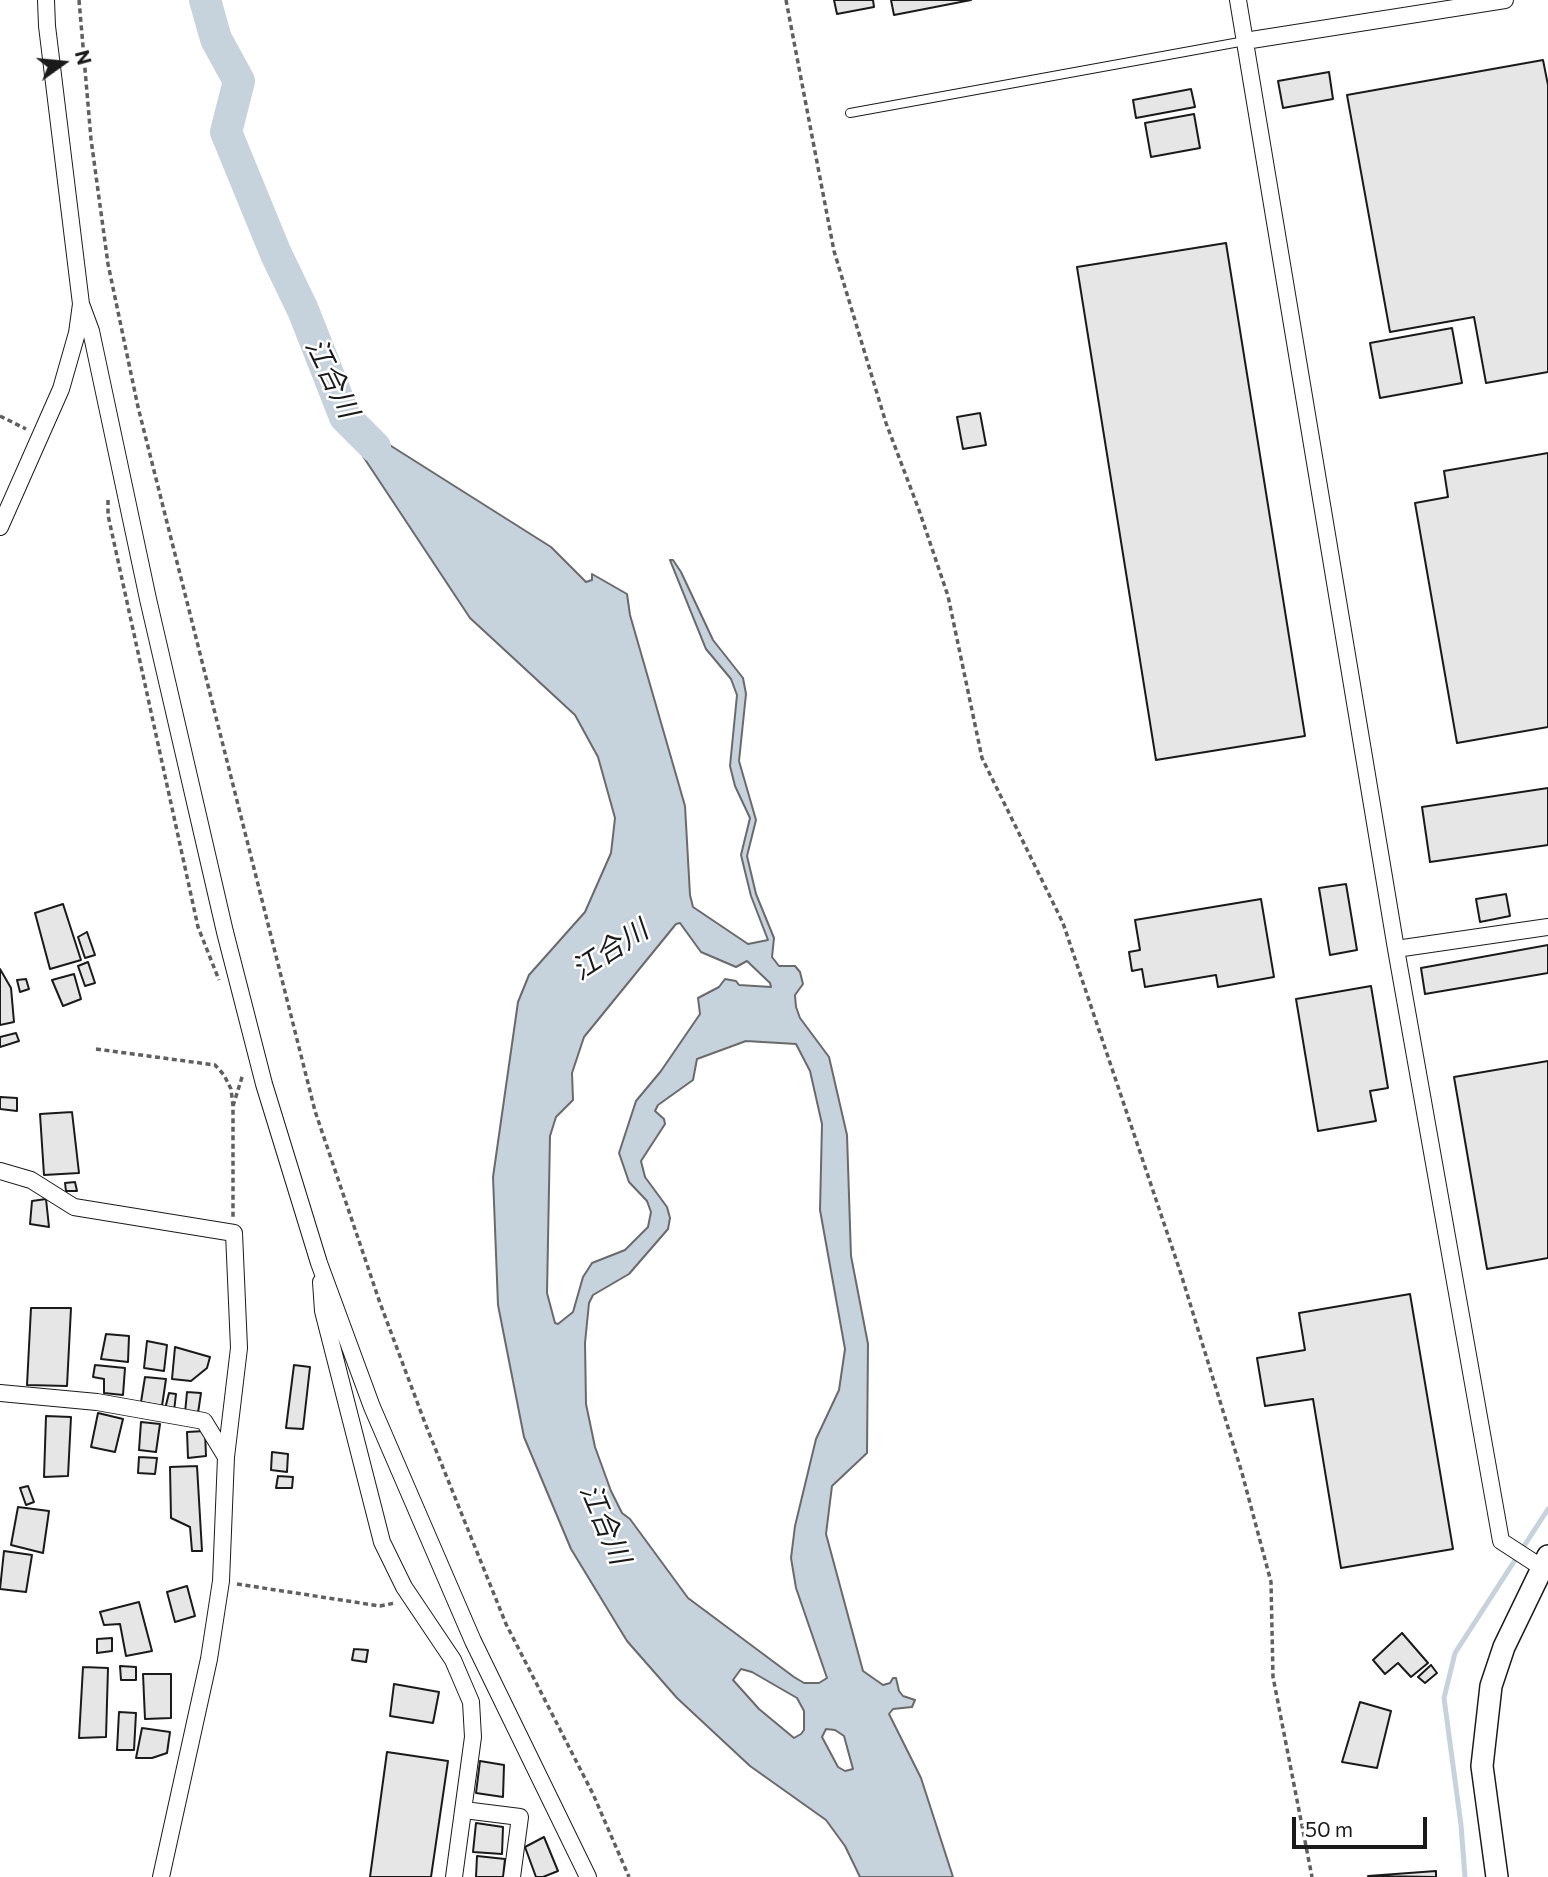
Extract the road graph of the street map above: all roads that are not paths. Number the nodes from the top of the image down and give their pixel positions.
1 (46, 0) edge
2 (1238, 0) edge
3 (1505, 0) edge
4 (1245, 41) junction
5 (850, 113) dead end
6 (81, 304) junction
7 (0, 527) edge
8 (1548, 927) edge
9 (1396, 949) junction
10 (0, 1171) edge
11 (319, 1263) junction
12 (0, 1393) edge
13 (226, 1457) junction
14 (1545, 1562) edge
15 (464, 1810) junction
16 (161, 1877) edge
17 (454, 1877) edge
18 (512, 1877) edge
19 (588, 1877) edge
20 (1497, 1877) edge

1 - 6 street
2 - 4 street
3 - 4 street
4 - 5 lane
4 - 9 street
6 - 7 street
6 - 11 street
8 - 9 street
9 - 14 street
10 - 13 street
11 - 15 street
11 - 19 street
12 - 13 street
13 - 16 street
14 - 20 street
15 - 17 street
15 - 18 street

